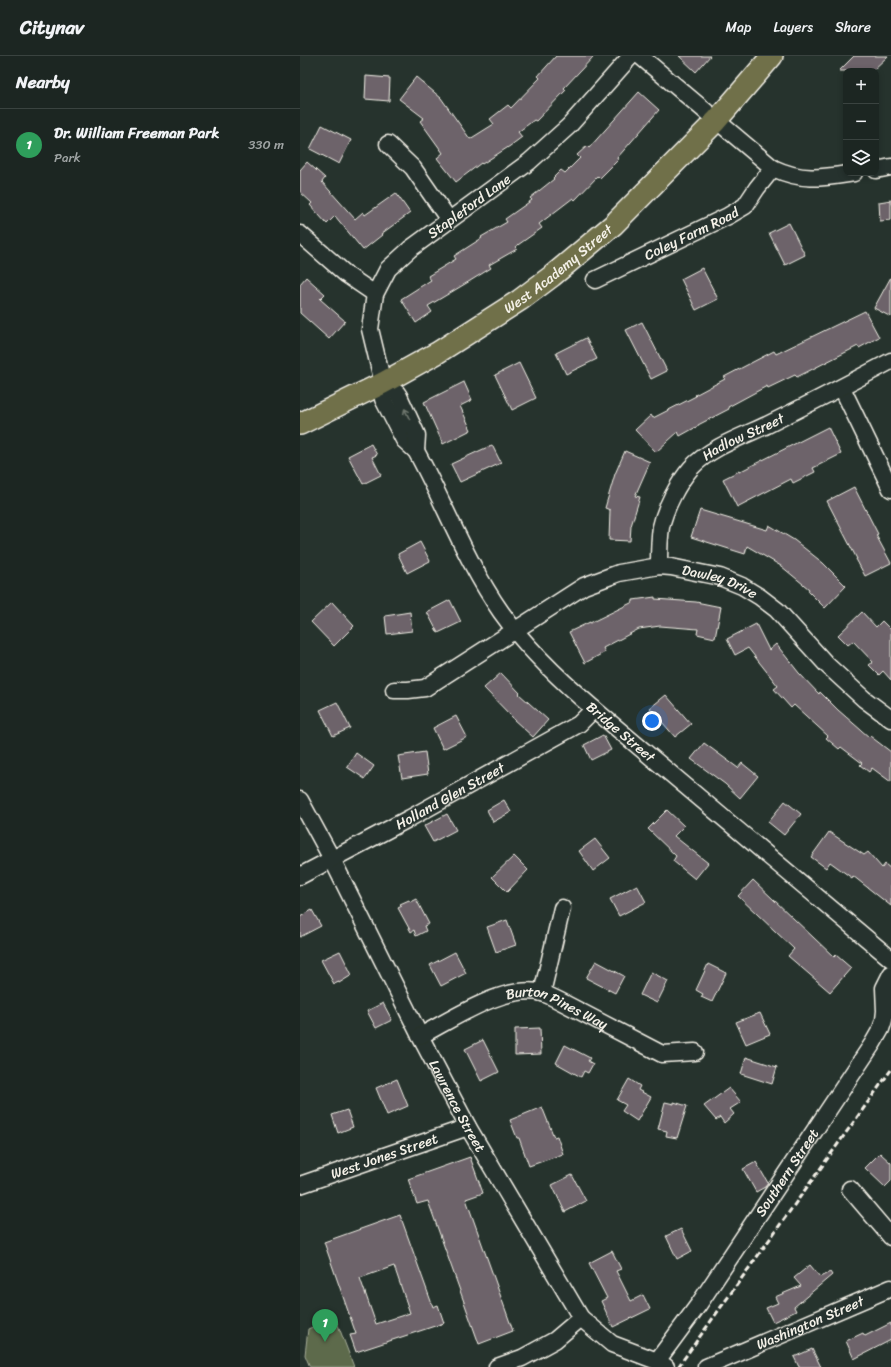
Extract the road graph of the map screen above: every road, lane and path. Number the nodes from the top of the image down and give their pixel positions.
1 (631, 56) edge
2 (640, 56) edge
3 (772, 56) edge
4 (716, 121) junction
5 (388, 144) dead end
6 (891, 167) edge
7 (773, 168) junction
8 (879, 169) edge
9 (843, 175) edge
10 (449, 220) junction
11 (300, 234) edge
12 (595, 280) dead end
13 (375, 294) junction
14 (891, 361) edge
15 (383, 383) junction
16 (842, 388) junction
17 (300, 424) edge
18 (891, 489) edge
19 (659, 566) junction
20 (516, 630) junction
21 (394, 690) dead end
22 (594, 709) junction
23 (891, 719) edge
24 (300, 800) edge
25 (332, 859) junction
26 (300, 876) edge
27 (562, 908) dead end
28 (891, 959) edge
29 (891, 974) edge
30 (542, 993) junction
31 (420, 1036) junction
32 (695, 1052) dead end
33 (468, 1127) junction
34 (300, 1185) edge
35 (850, 1189) dead end
36 (891, 1238) edge
37 (891, 1288) edge
38 (581, 1318) junction
39 (662, 1364) edge
40 (497, 1367) edge
41 (706, 1367) edge

1 - 10 street, Stapleford Lane
2 - 4 street
3 - 4 main road, West Academy Street
4 - 7 street
4 - 15 main road, West Academy Street
5 - 10 street
6 - 8 street
7 - 9 street
7 - 12 street, Coley Farm Road
10 - 13 street, Stapleford Lane
11 - 13 street
13 - 15 street, Stapleford Lane
14 - 16 street, Hadlow Street
15 - 17 main road, West Academy Street
15 - 20 street, Bridge Street
16 - 18 street
16 - 19 street, Hadlow Street
19 - 20 street, Dawley Drive
19 - 23 street, Dawley Drive
20 - 21 street, Dawley Drive
20 - 22 street, Bridge Street
22 - 25 street, Holland Glen Street
22 - 28 street, Bridge Street
24 - 25 street, Lawrence Street
25 - 26 street, Holland Glen Street
25 - 31 street, Lawrence Street
27 - 30 street
29 - 39 street, Southern Street
30 - 31 street, Burton Pines Way
30 - 32 street, Burton Pines Way
31 - 33 street, Lawrence Street
33 - 34 street, West Jones Street
33 - 38 street, Lawrence Street
35 - 36 street
37 - 41 street, Washington Street
38 - 39 street, Lawrence Street
38 - 40 street

